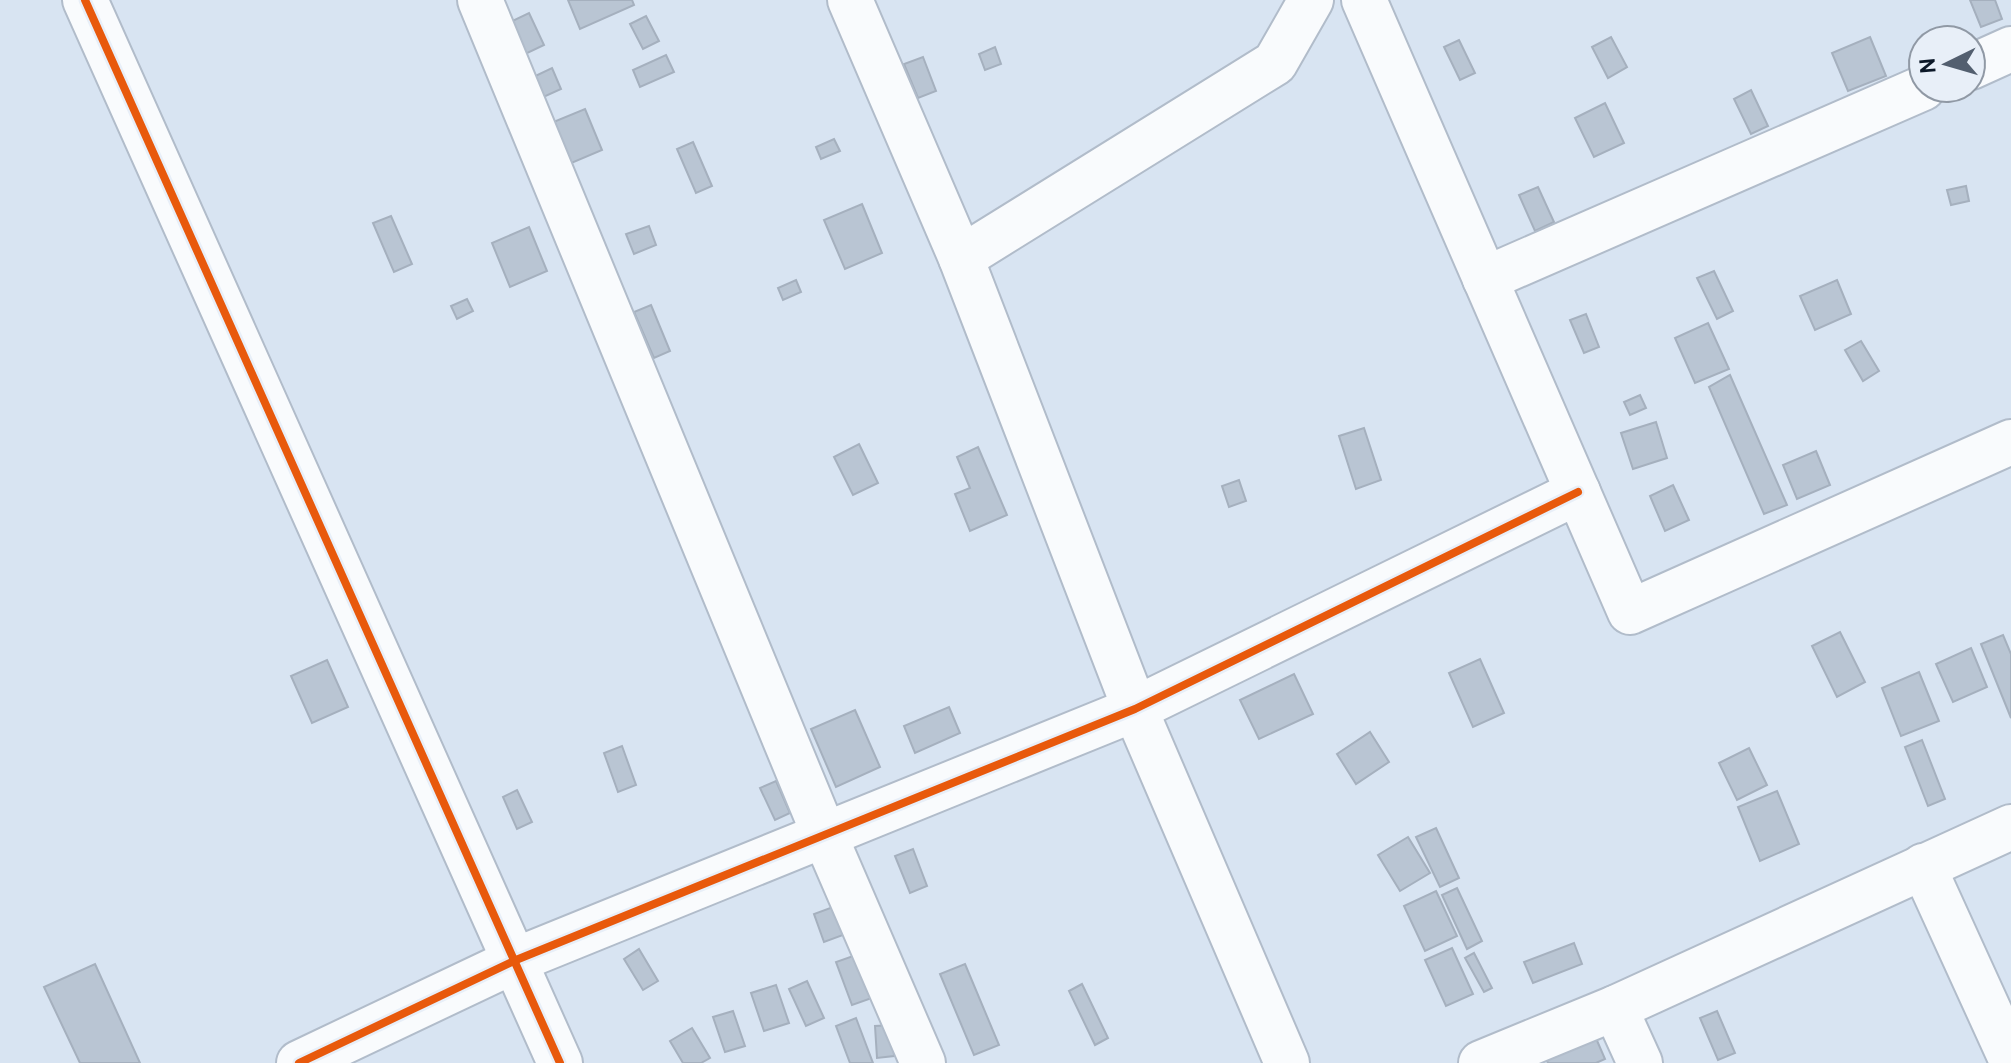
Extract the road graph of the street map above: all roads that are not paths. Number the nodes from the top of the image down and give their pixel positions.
1 (85, 0) edge
2 (480, 0) edge
3 (850, 0) edge
4 (1311, 0) edge
5 (1364, 0) edge
6 (2011, 49) edge
7 (1987, 60) edge
8 (1907, 95) edge
9 (961, 258) junction
10 (1485, 279) junction
11 (2011, 442) edge
12 (1578, 492) junction
13 (1135, 709) junction
14 (2011, 827) edge
15 (824, 834) junction
16 (1923, 866) junction
17 (516, 960) junction
18 (1615, 1008) junction
19 (2011, 1059) edge
20 (299, 1063) edge
21 (560, 1063) edge
22 (923, 1063) edge
23 (1287, 1063) edge
24 (1481, 1063) edge
25 (1640, 1063) edge

1 - 17 street
2 - 15 street
3 - 9 street
4 - 9 street
5 - 10 street
6 - 7 street
8 - 10 street
9 - 13 street
10 - 12 street
11 - 12 street
12 - 13 street
13 - 15 street
13 - 23 street
14 - 16 street
15 - 17 street
15 - 22 street
16 - 18 street
16 - 19 street
17 - 20 street
17 - 21 street
18 - 24 street
18 - 25 street

